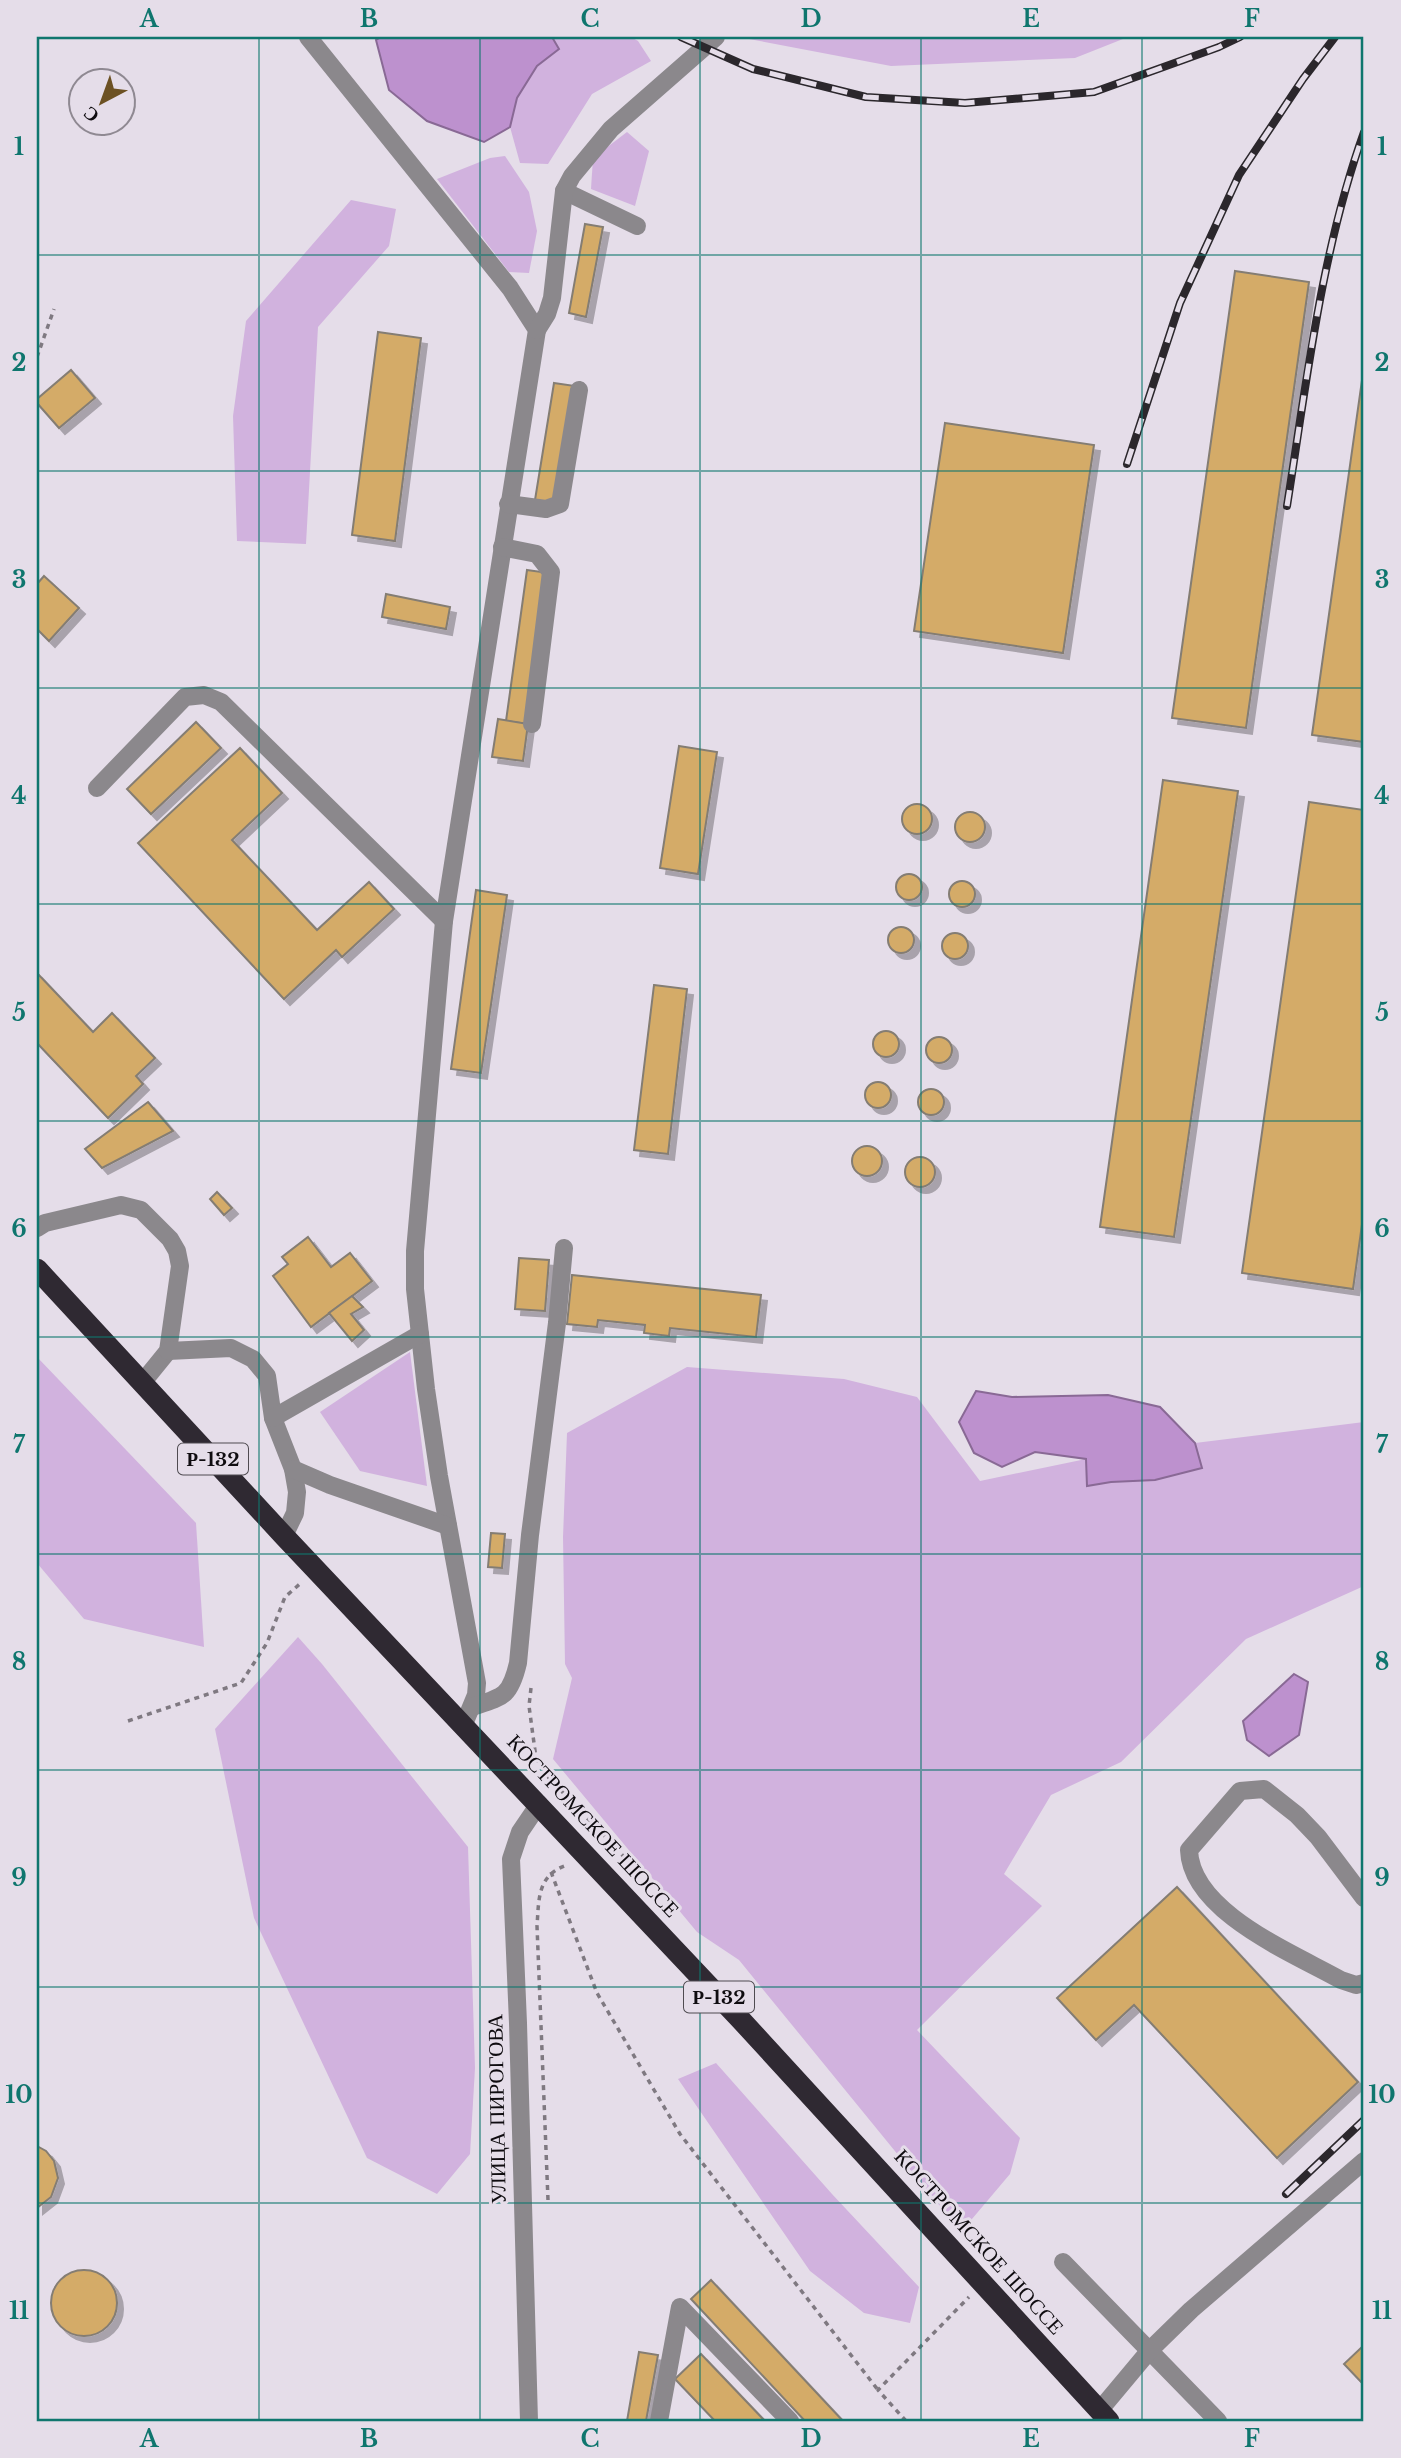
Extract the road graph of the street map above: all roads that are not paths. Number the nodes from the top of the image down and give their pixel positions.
1 (309, 37) edge
2 (714, 38) edge
3 (564, 191) junction
4 (637, 226) dead end
5 (537, 330) junction
6 (579, 390) dead end
7 (508, 504) junction
8 (502, 547) junction
9 (532, 724) dead end
10 (97, 788) dead end
11 (444, 921) junction
12 (37, 1228) edge
13 (564, 1248) dead end
14 (37, 1269) edge
15 (420, 1334) junction
16 (168, 1351) junction
17 (142, 1383) junction
18 (273, 1418) junction
19 (293, 1469) junction
20 (448, 1526) junction
21 (284, 1536) junction
22 (468, 1715) junction
23 (540, 1804) junction
24 (1364, 1898) edge
25 (1364, 1983) edge
26 (1364, 2161) edge
27 (1063, 2262) dead end
28 (1150, 2350) junction
29 (1104, 2416) edge
30 (529, 2421) edge
31 (659, 2421) edge
32 (790, 2421) edge
33 (1218, 2421) edge

1 - 5 street
2 - 3 street
3 - 4 street
3 - 5 street
5 - 7 street
6 - 7 street
7 - 8 street
8 - 9 street
8 - 11 street
10 - 11 street
11 - 15 street
12 - 16 street
13 - 22 street
14 - 17 highway, КОСТРОМСКОЕ ШОССЕ / Р-132
15 - 18 street
15 - 20 street
16 - 17 street
16 - 18 street
17 - 21 highway, КОСТРОМСКОЕ ШОССЕ / Р-132
18 - 19 street
19 - 20 street
19 - 21 street
20 - 22 street
21 - 22 highway, КОСТРОМСКОЕ ШОССЕ / Р-132
22 - 23 highway, КОСТРОМСКОЕ ШОССЕ / Р-132
23 - 29 highway, КОСТРОМСКОЕ ШОССЕ / Р-132
23 - 30 street, УЛИЦА ПИРОГОВА
24 - 25 street
26 - 28 street
27 - 28 street
28 - 29 street
28 - 33 street
31 - 32 street

